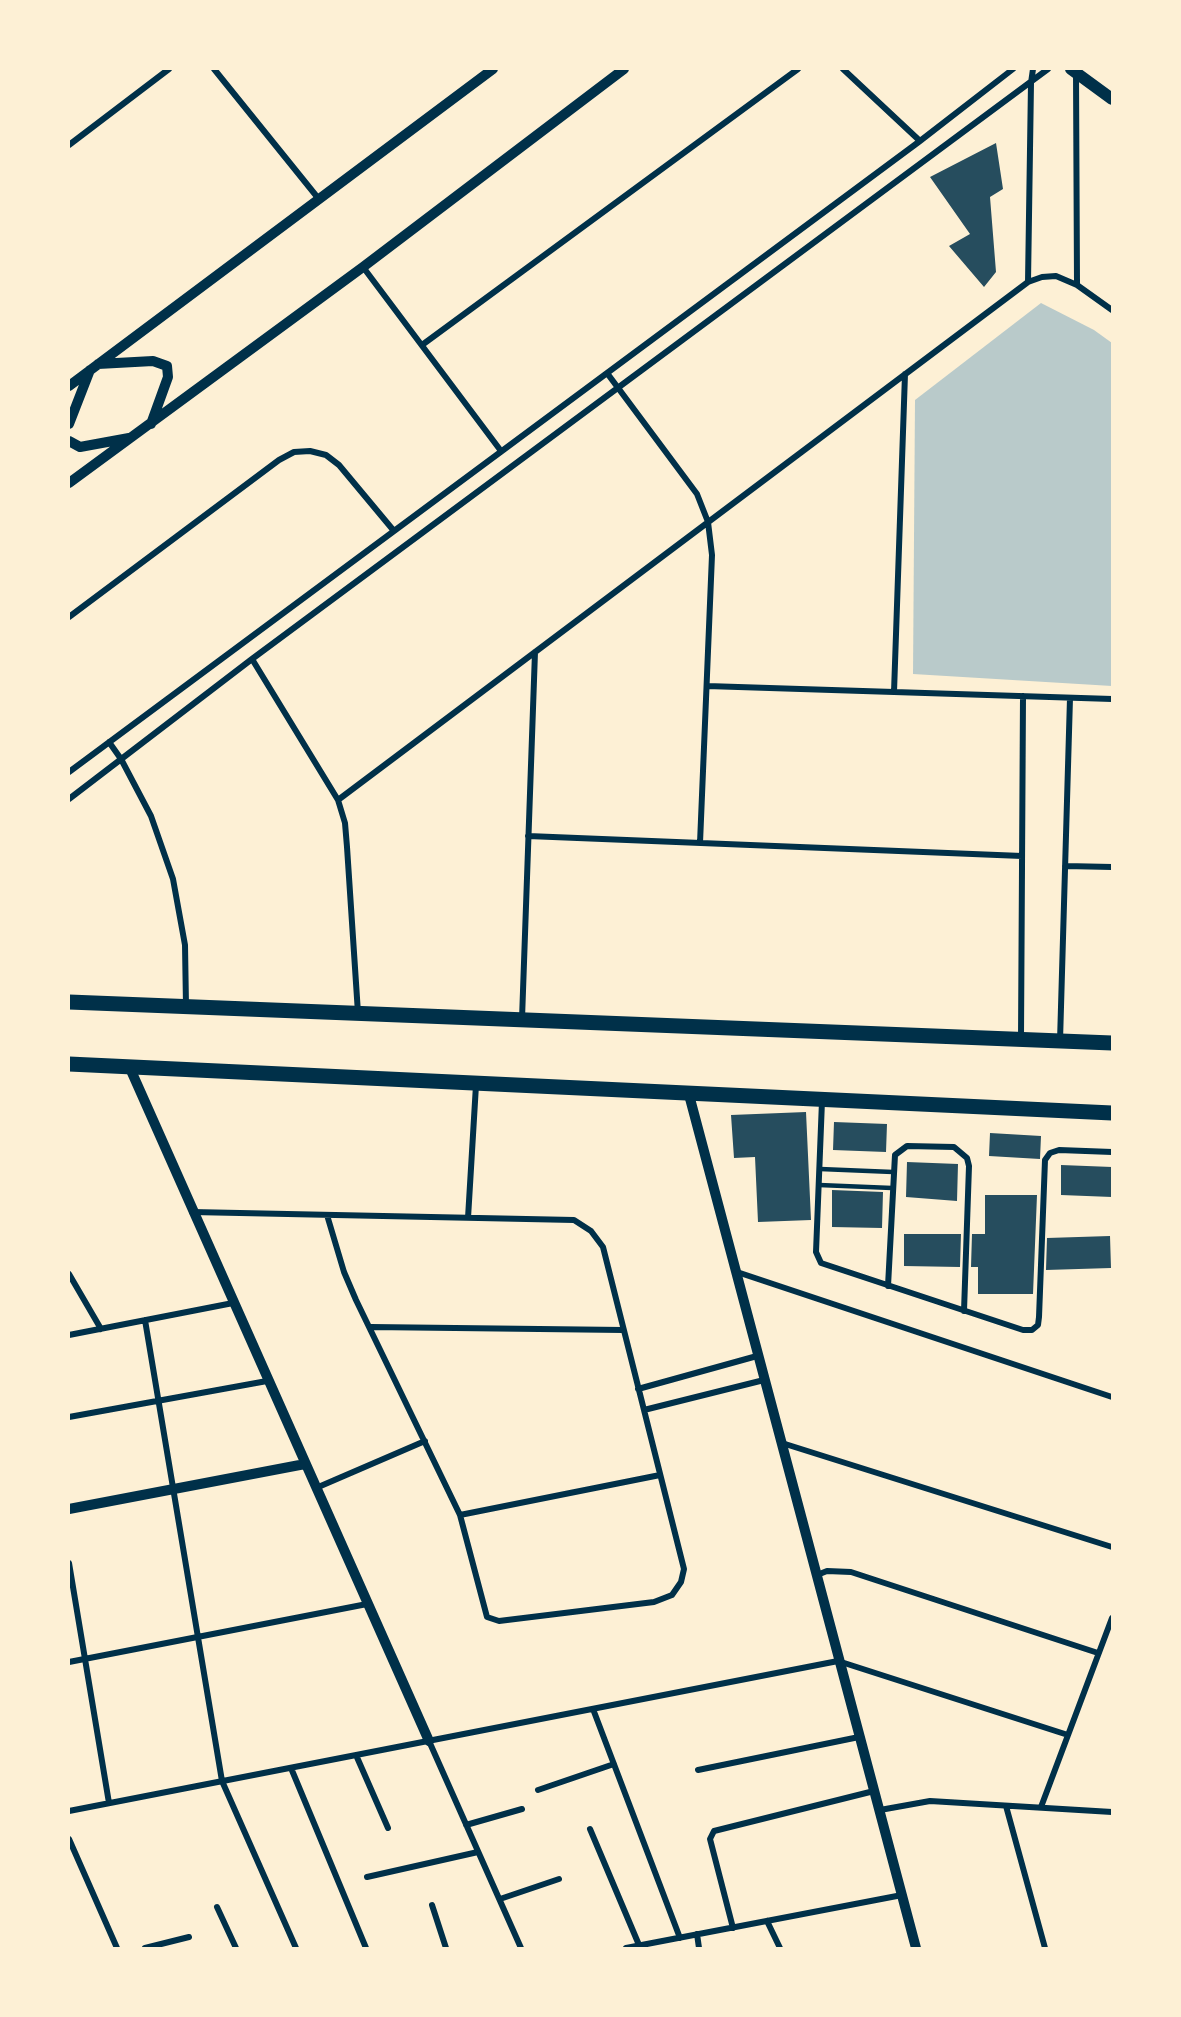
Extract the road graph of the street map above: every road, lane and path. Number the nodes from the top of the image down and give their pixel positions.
1 (169, 69) edge
2 (214, 69) edge
3 (493, 69) edge
4 (624, 69) edge
5 (798, 69) edge
6 (843, 69) edge
7 (1013, 69) edge
8 (1033, 69) edge
9 (1048, 69) edge
10 (1073, 71) edge
11 (1031, 83) junction
12 (1112, 99) edge
13 (920, 141) junction
14 (69, 145) edge
15 (318, 198) junction
16 (363, 267) junction
17 (1028, 282) junction
18 (1077, 285) junction
19 (1112, 310) edge
20 (422, 345) junction
21 (94, 367) junction
22 (607, 373) junction
23 (905, 374) junction
24 (69, 386) edge
25 (618, 388) junction
26 (69, 424) edge
27 (151, 424) junction
28 (133, 438) junction
29 (69, 441) edge
30 (501, 451) junction
31 (69, 483) edge
32 (708, 522) junction
33 (394, 531) junction
34 (69, 617) edge
35 (535, 652) junction
36 (252, 658) junction
37 (707, 686) junction
38 (894, 692) junction
39 (1023, 696) junction
40 (1070, 698) junction
41 (1112, 699) edge
42 (109, 742) junction
43 (121, 759) junction
44 (69, 772) edge
45 (69, 799) edge
46 (338, 800) junction
47 (528, 836) junction
48 (700, 843) junction
49 (1022, 856) junction
50 (1065, 866) junction
51 (1112, 867) edge
52 (69, 1002) edge
53 (186, 1006) junction
54 (358, 1013) junction
55 (522, 1020) junction
56 (1021, 1040) junction
57 (1060, 1041) junction
58 (1112, 1043) edge
59 (69, 1064) edge
60 (129, 1066) junction
61 (476, 1081) junction
62 (688, 1091) junction
63 (822, 1097) junction
64 (1112, 1113) edge
65 (1112, 1152) edge
66 (820, 1168) junction
67 (893, 1172) junction
68 (819, 1185) junction
69 (892, 1188) junction
70 (192, 1212) junction
71 (327, 1215) junction
72 (468, 1218) junction
73 (734, 1271) junction
74 (69, 1274) edge
75 (888, 1286) junction
76 (232, 1303) junction
77 (964, 1311) junction
78 (145, 1320) junction
79 (370, 1327) junction
80 (100, 1329) junction
81 (623, 1330) junction
82 (69, 1335) edge
83 (757, 1356) junction
84 (764, 1380) junction
85 (267, 1381) junction
86 (638, 1389) junction
87 (1112, 1397) edge
88 (159, 1401) junction
89 (644, 1410) junction
90 (69, 1417) edge
91 (425, 1441) junction
92 (782, 1443) junction
93 (305, 1464) junction
94 (660, 1475) junction
95 (316, 1488) junction
96 (173, 1490) junction
97 (69, 1509) edge
98 (460, 1515) junction
99 (1112, 1547) edge
100 (69, 1563) edge
101 (816, 1575) junction
102 (367, 1604) junction
103 (1112, 1618) edge
104 (198, 1636) junction
105 (1098, 1653) junction
106 (85, 1659) junction
107 (838, 1661) junction
108 (69, 1662) edge
109 (593, 1709) junction
110 (1068, 1735) junction
111 (859, 1737) junction
112 (429, 1741) junction
113 (356, 1755) junction
114 (614, 1764) junction
115 (291, 1768) junction
116 (698, 1770) dead end
117 (222, 1781) junction
118 (537, 1790) dead end
119 (874, 1791) junction
120 (109, 1803) junction
121 (1006, 1806) junction
122 (1041, 1807) junction
123 (522, 1809) dead end
124 (880, 1810) junction
125 (69, 1811) edge
126 (1112, 1812) edge
127 (466, 1825) junction
128 (388, 1828) dead end
129 (590, 1829) dead end
130 (69, 1839) edge
131 (478, 1852) junction
132 (367, 1877) dead end
133 (559, 1879) dead end
134 (902, 1895) junction
135 (500, 1899) junction
136 (432, 1905) dead end
137 (217, 1907) dead end
138 (767, 1921) junction
139 (733, 1928) junction
140 (697, 1934) junction
141 (189, 1937) dead end
142 (680, 1938) junction
143 (639, 1946) junction
144 (117, 1948) edge
145 (145, 1948) edge
146 (236, 1948) edge
147 (297, 1948) edge
148 (366, 1948) edge
149 (446, 1948) edge
150 (521, 1948) edge
151 (626, 1948) edge
152 (699, 1948) edge
153 (780, 1948) edge
154 (915, 1948) edge
155 (1045, 1948) edge

1 - 14 street
2 - 15 street
3 - 15 street
4 - 16 street
5 - 20 street
6 - 13 street
7 - 13 street
8 - 11 street
9 - 11 street
10 - 12 main road
10 - 18 street
11 - 17 street
11 - 25 street
13 - 22 street
15 - 21 street
16 - 20 street
16 - 27 street
17 - 18 street
17 - 23 street
18 - 19 street
20 - 30 street
21 - 24 street
21 - 26 street
21 - 27 street
22 - 25 street
22 - 30 street
23 - 32 street
23 - 38 street
25 - 32 street
25 - 36 street
27 - 28 street
28 - 29 street
28 - 31 street
30 - 33 street
32 - 35 street
32 - 37 street
33 - 34 street
33 - 42 street
35 - 46 street
35 - 47 street
36 - 43 street
36 - 46 street
37 - 38 street
37 - 48 street
38 - 39 street
39 - 40 street
39 - 49 street
40 - 41 street
40 - 50 street
42 - 43 street
42 - 44 street
43 - 45 street
43 - 53 street
46 - 54 street
47 - 48 street
47 - 55 street
48 - 49 street
49 - 56 street
50 - 51 street
50 - 57 street
52 - 53 main road
53 - 54 main road
54 - 55 main road
55 - 56 main road
56 - 57 main road
57 - 58 main road
59 - 60 main road
60 - 61 main road
60 - 70 street
61 - 62 main road
61 - 72 street
62 - 63 main road
62 - 73 street
63 - 64 main road
63 - 66 street
65 - 77 street
66 - 67 lane
66 - 68 street
67 - 69 street
67 - 77 street
68 - 69 lane
68 - 75 street
69 - 75 street
70 - 71 street
70 - 76 street
71 - 72 street
71 - 79 street
72 - 81 street
73 - 83 street
73 - 87 street
74 - 80 street
75 - 77 street
76 - 78 street
76 - 85 street
78 - 80 street
78 - 88 street
79 - 81 street
79 - 91 street
80 - 82 street
81 - 86 street
83 - 84 street
83 - 86 street
84 - 89 street
84 - 92 street
85 - 88 street
85 - 93 street
86 - 89 street
88 - 90 street
88 - 96 street
89 - 94 street
91 - 95 street
91 - 98 street
92 - 99 street
92 - 101 street
93 - 95 street
93 - 96 street
94 - 98 street
94 - 98 street
95 - 102 street
96 - 97 street
96 - 104 street
100 - 106 street
101 - 105 street
101 - 107 street
102 - 104 street
102 - 112 street
103 - 105 street
104 - 106 street
104 - 117 street
105 - 110 street
106 - 108 street
106 - 120 street
107 - 109 street
107 - 110 street
107 - 111 street
109 - 112 street
109 - 114 street
110 - 122 street
111 - 116 street
111 - 119 street
112 - 113 street
112 - 127 street
113 - 115 street
113 - 128 street
114 - 118 street
114 - 142 street
115 - 117 street
115 - 148 street
117 - 120 street
117 - 147 street
119 - 124 street
119 - 139 street
120 - 125 street
121 - 122 street
121 - 124 street
121 - 155 street
122 - 126 street
123 - 127 street
124 - 134 street
127 - 131 street
129 - 143 street
130 - 144 street
131 - 132 street
131 - 135 street
133 - 135 street
134 - 138 street
134 - 154 street
135 - 150 street
136 - 149 street
137 - 146 street
138 - 139 street
138 - 153 street
139 - 140 street
140 - 142 street
140 - 152 street
141 - 145 street
142 - 143 street
143 - 151 street

